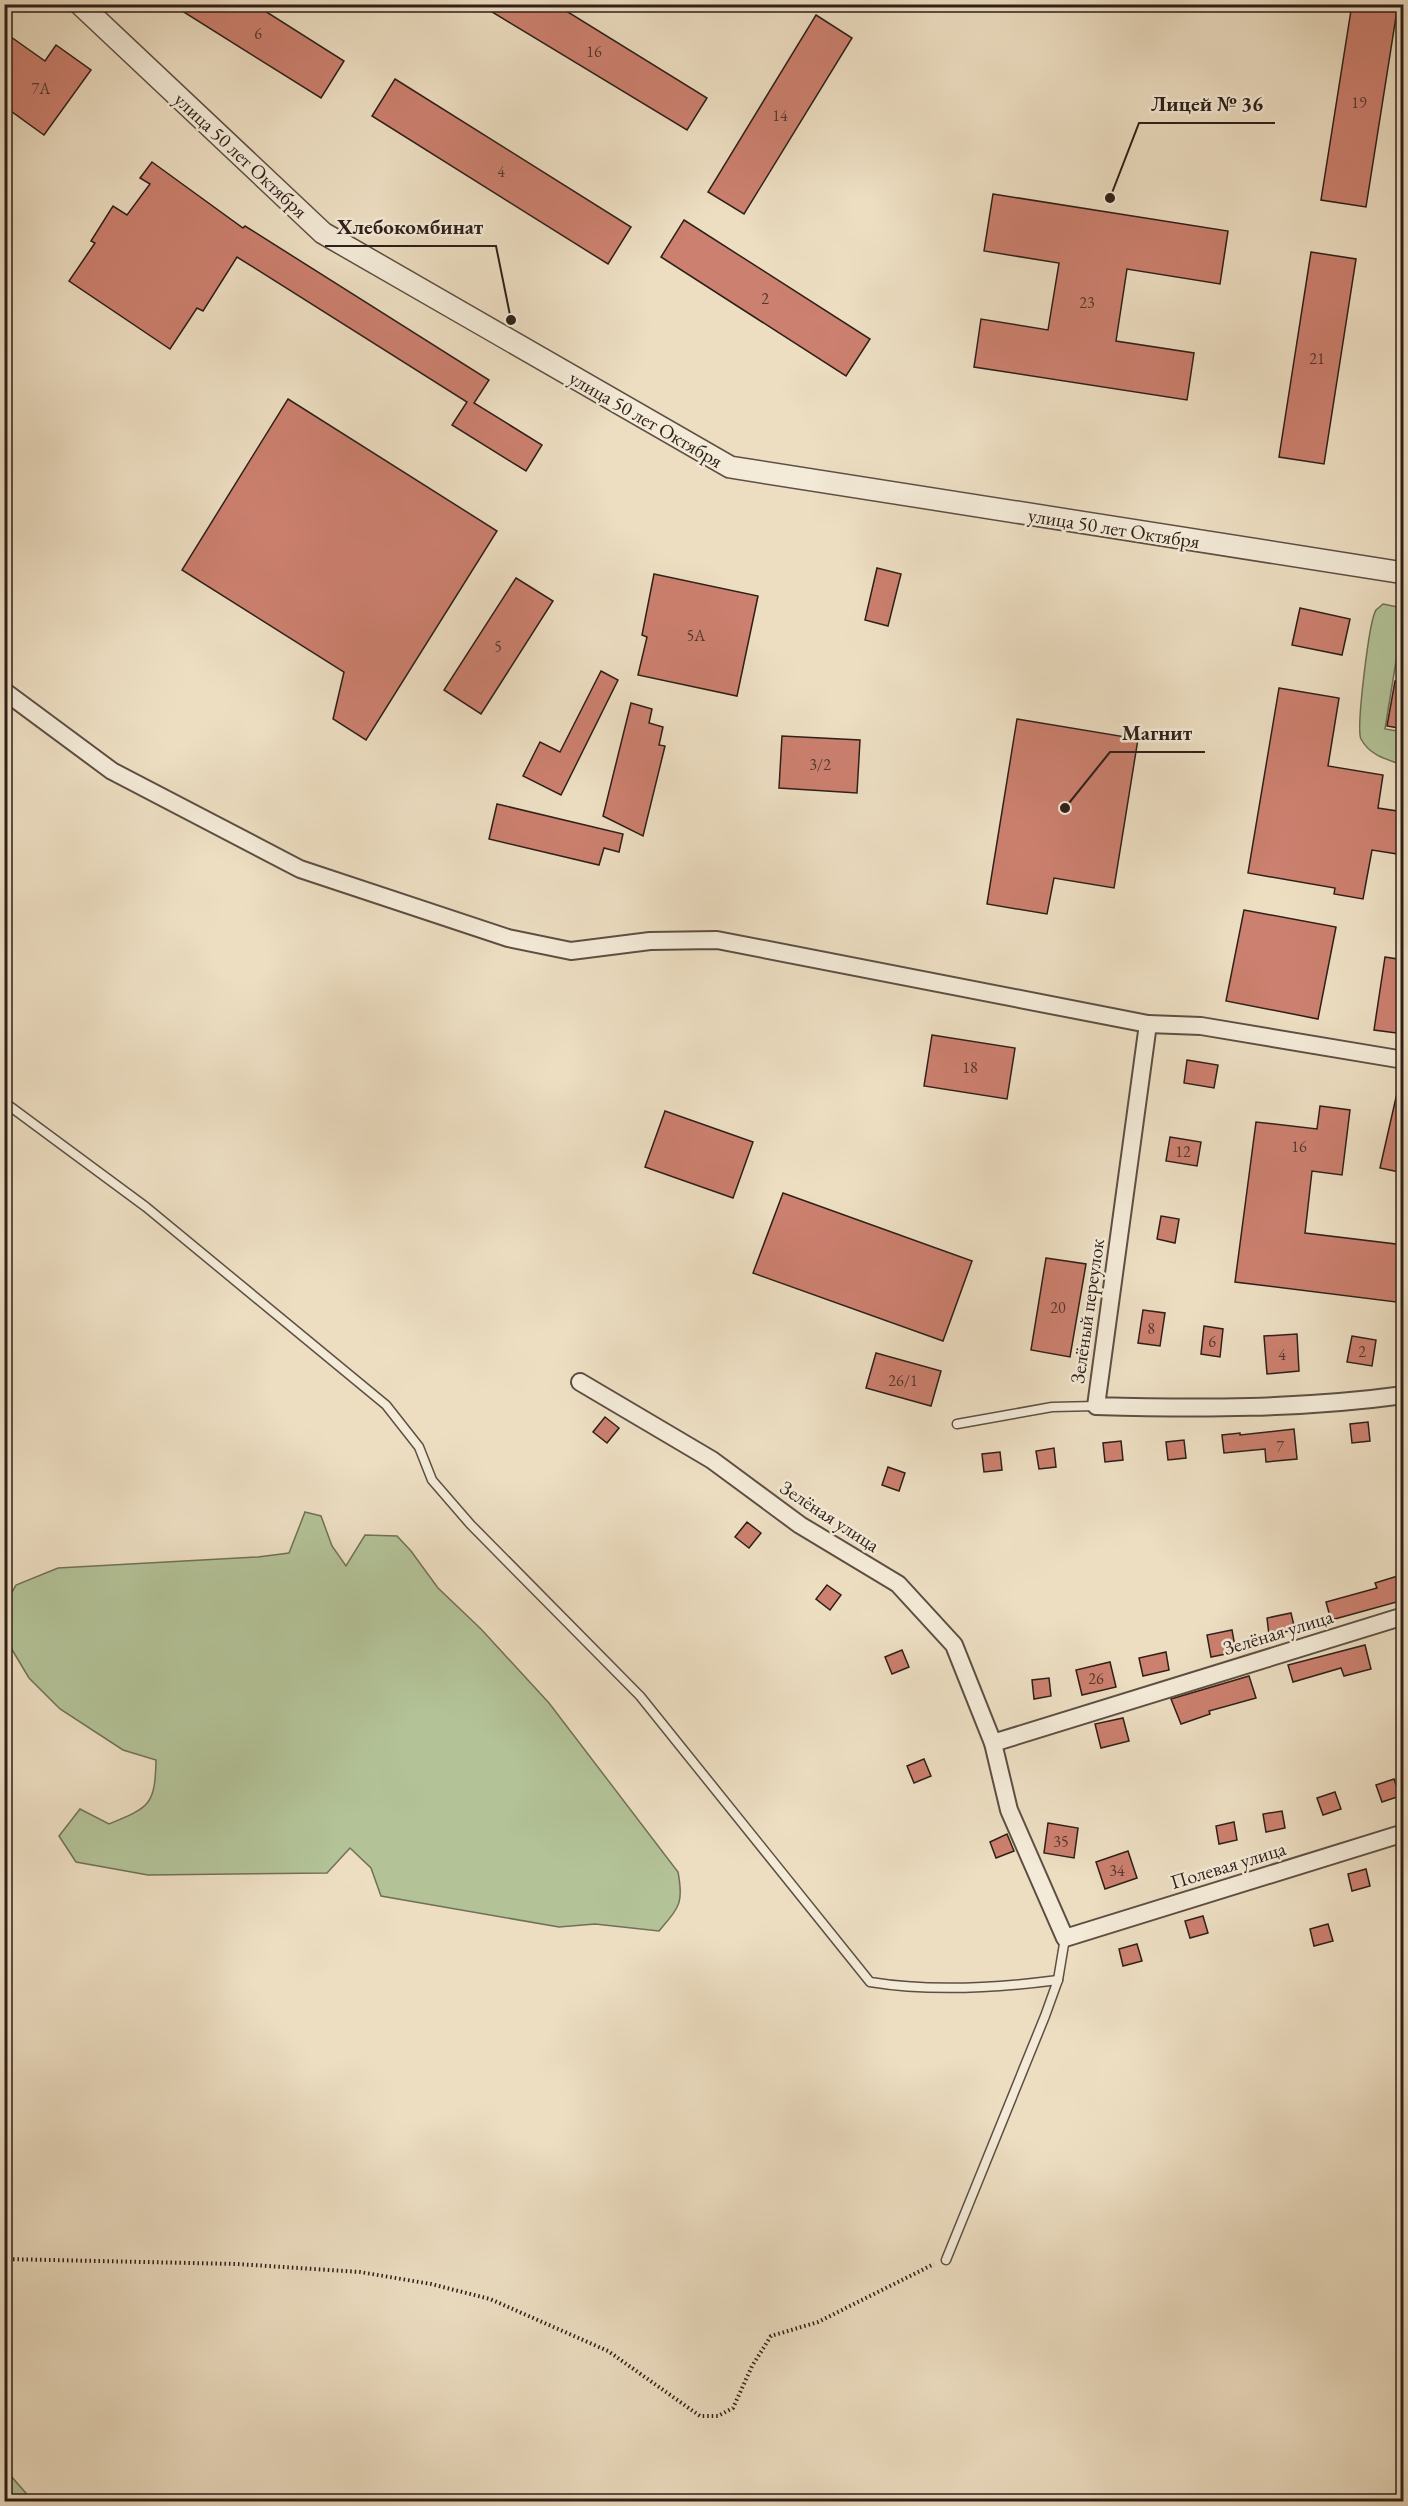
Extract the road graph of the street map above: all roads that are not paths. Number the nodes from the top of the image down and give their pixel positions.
1 (80, 4) edge
2 (1404, 573) edge
3 (4, 691) edge
4 (1148, 1024) junction
5 (1404, 1060) edge
6 (4, 1102) edge
7 (580, 1382) dead end
8 (1404, 1395) edge
9 (1096, 1406) junction
10 (957, 1424) dead end
11 (1404, 1616) edge
12 (993, 1743) junction
13 (1404, 1833) edge
14 (1065, 1938) junction
15 (1058, 1980) junction
16 (946, 2260) road end

1 - 2 street, улица 50 лет Октября
3 - 4 street
4 - 5 street
4 - 9 street, Зелёный переулок
6 - 15 lane
7 - 12 street, Зелёная улица
8 - 9 street, Зелёный переулок
9 - 10 lane
11 - 12 street, Зелёная улица
12 - 14 street, Зелёная улица
13 - 14 street, Полевая улица
14 - 15 lane
15 - 16 lane

